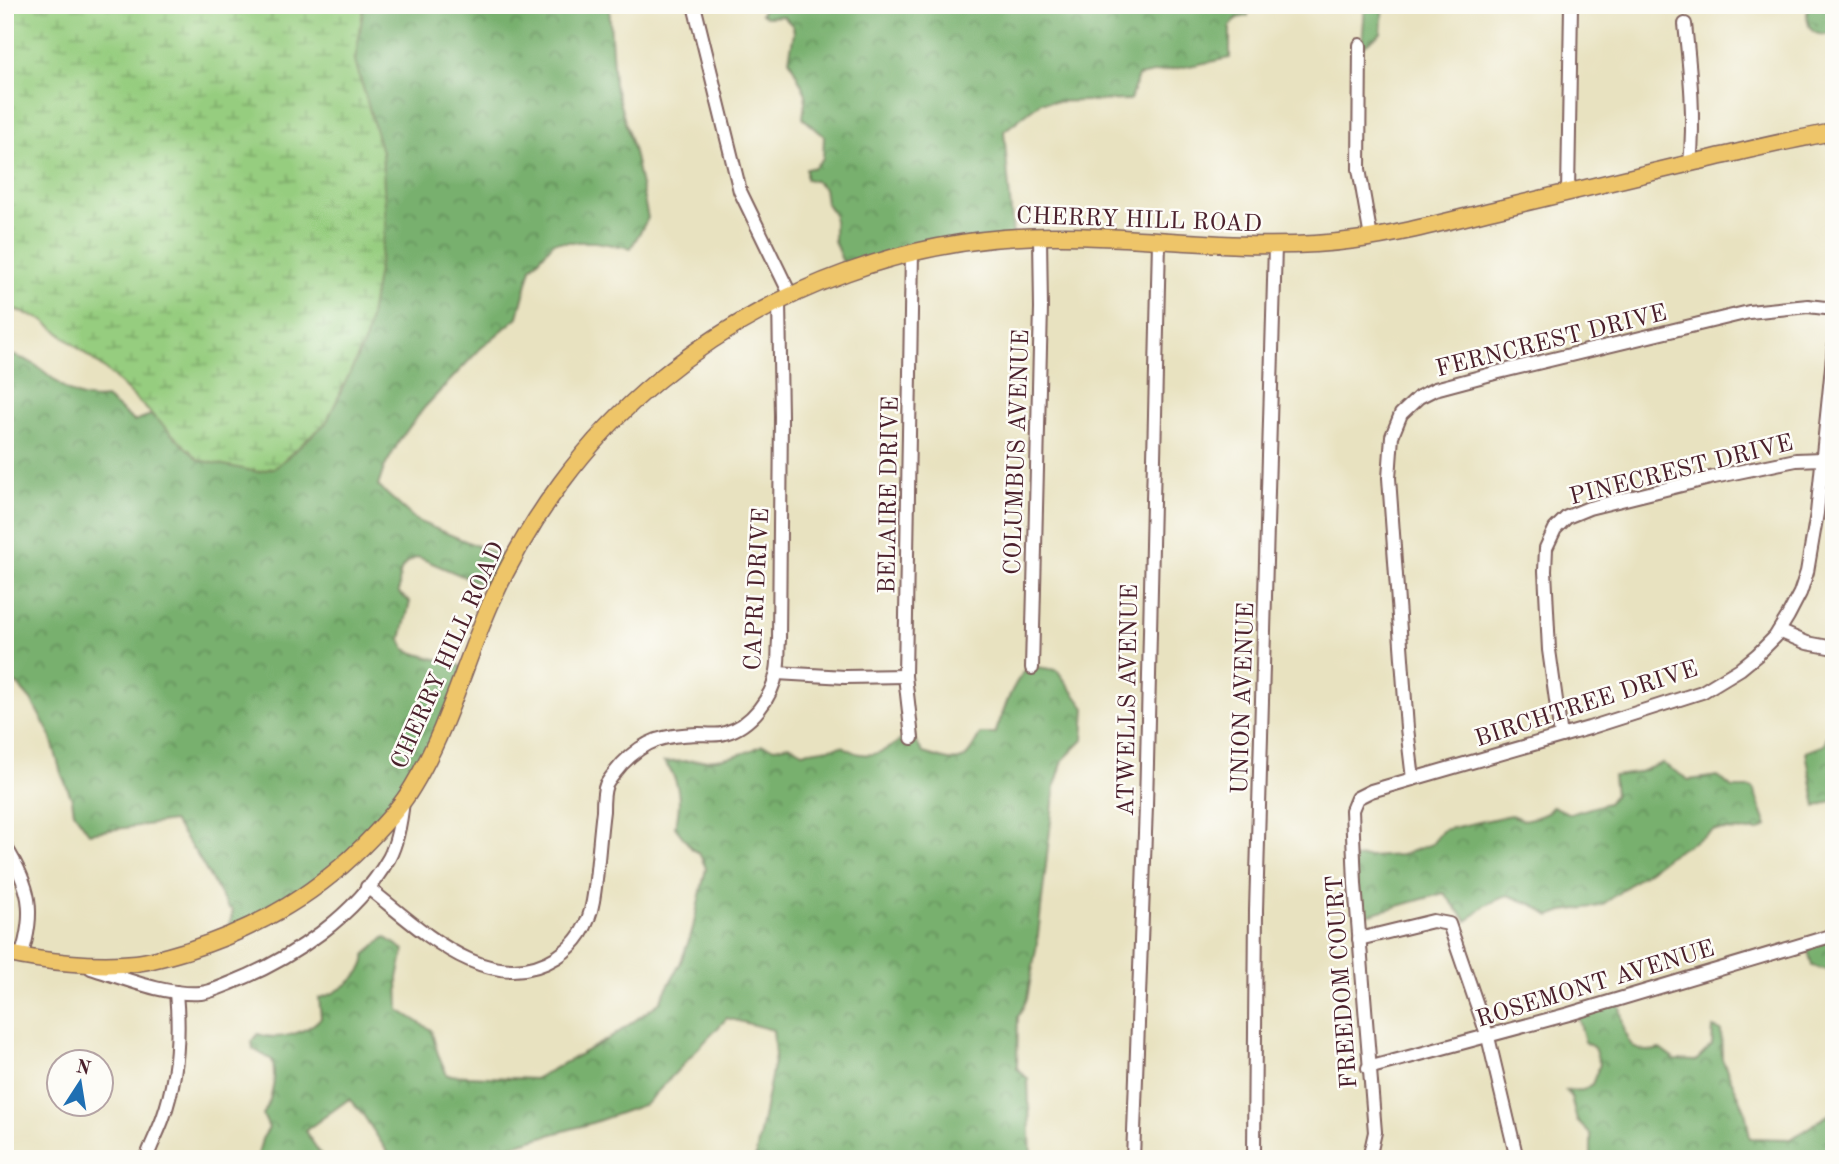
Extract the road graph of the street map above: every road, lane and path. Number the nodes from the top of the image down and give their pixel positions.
1 (695, 5) edge
2 (1572, 5) edge
3 (1685, 24) dead end
4 (1360, 45) dead end
5 (1832, 136) edge
6 (1690, 164) junction
7 (1568, 193) junction
8 (1040, 236) junction
9 (1371, 238) junction
10 (1159, 241) junction
11 (1275, 246) junction
12 (912, 253) junction
13 (785, 299) junction
14 (1834, 309) edge
15 (1834, 347) edge
16 (1822, 459) junction
17 (1779, 631) junction
18 (1834, 648) edge
19 (1032, 668) dead end
20 (777, 673) junction
21 (905, 676) junction
22 (1561, 736) junction
23 (912, 738) dead end
24 (1413, 779) junction
25 (403, 801) junction
26 (1354, 802) joint
27 (5, 846) edge
28 (367, 887) junction
29 (1834, 934) edge
30 (1359, 939) junction
31 (13, 955) edge
32 (70, 961) junction
33 (176, 992) junction
34 (1488, 1037) junction
35 (1368, 1068) junction
36 (1254, 1152) dead end
37 (146, 1159) edge
38 (1133, 1159) edge
39 (1369, 1159) edge
40 (1517, 1159) edge

1 - 13 street
2 - 7 street
3 - 6 street
4 - 9 street
5 - 6 main road, CHERRY HILL ROAD
6 - 7 main road, CHERRY HILL ROAD
7 - 9 main road, CHERRY HILL ROAD
8 - 10 main road, CHERRY HILL ROAD
8 - 12 main road, CHERRY HILL ROAD
8 - 19 street, COLUMBUS AVENUE
9 - 11 main road, CHERRY HILL ROAD
10 - 11 main road, CHERRY HILL ROAD
10 - 38 street, ATWELLS AVENUE
11 - 36 street, UNION AVENUE
12 - 13 main road, CHERRY HILL ROAD
12 - 21 street, BELAIRE DRIVE
13 - 20 street, CAPRI DRIVE
13 - 25 main road, CHERRY HILL ROAD
14 - 24 street, FERNCREST DRIVE
15 - 16 street, BIRCHTREE DRIVE
16 - 17 street, BIRCHTREE DRIVE
16 - 22 street, PINECREST DRIVE
17 - 18 street
17 - 22 street, BIRCHTREE DRIVE
20 - 21 street
20 - 28 street, CAPRI DRIVE
21 - 23 street, BELAIRE DRIVE
22 - 24 street, BIRCHTREE DRIVE
24 - 26 street, BIRCHTREE DRIVE
25 - 28 street
25 - 32 main road, CHERRY HILL ROAD
26 - 30 street, FREEDOM COURT
27 - 31 street
28 - 33 street
29 - 34 street, ROSEMONT AVENUE
30 - 34 street
30 - 35 street, FREEDOM COURT
31 - 32 main road, CHERRY HILL ROAD
32 - 33 street
33 - 37 street
34 - 35 street, ROSEMONT AVENUE
34 - 40 street
35 - 39 street, FREEDOM COURT

